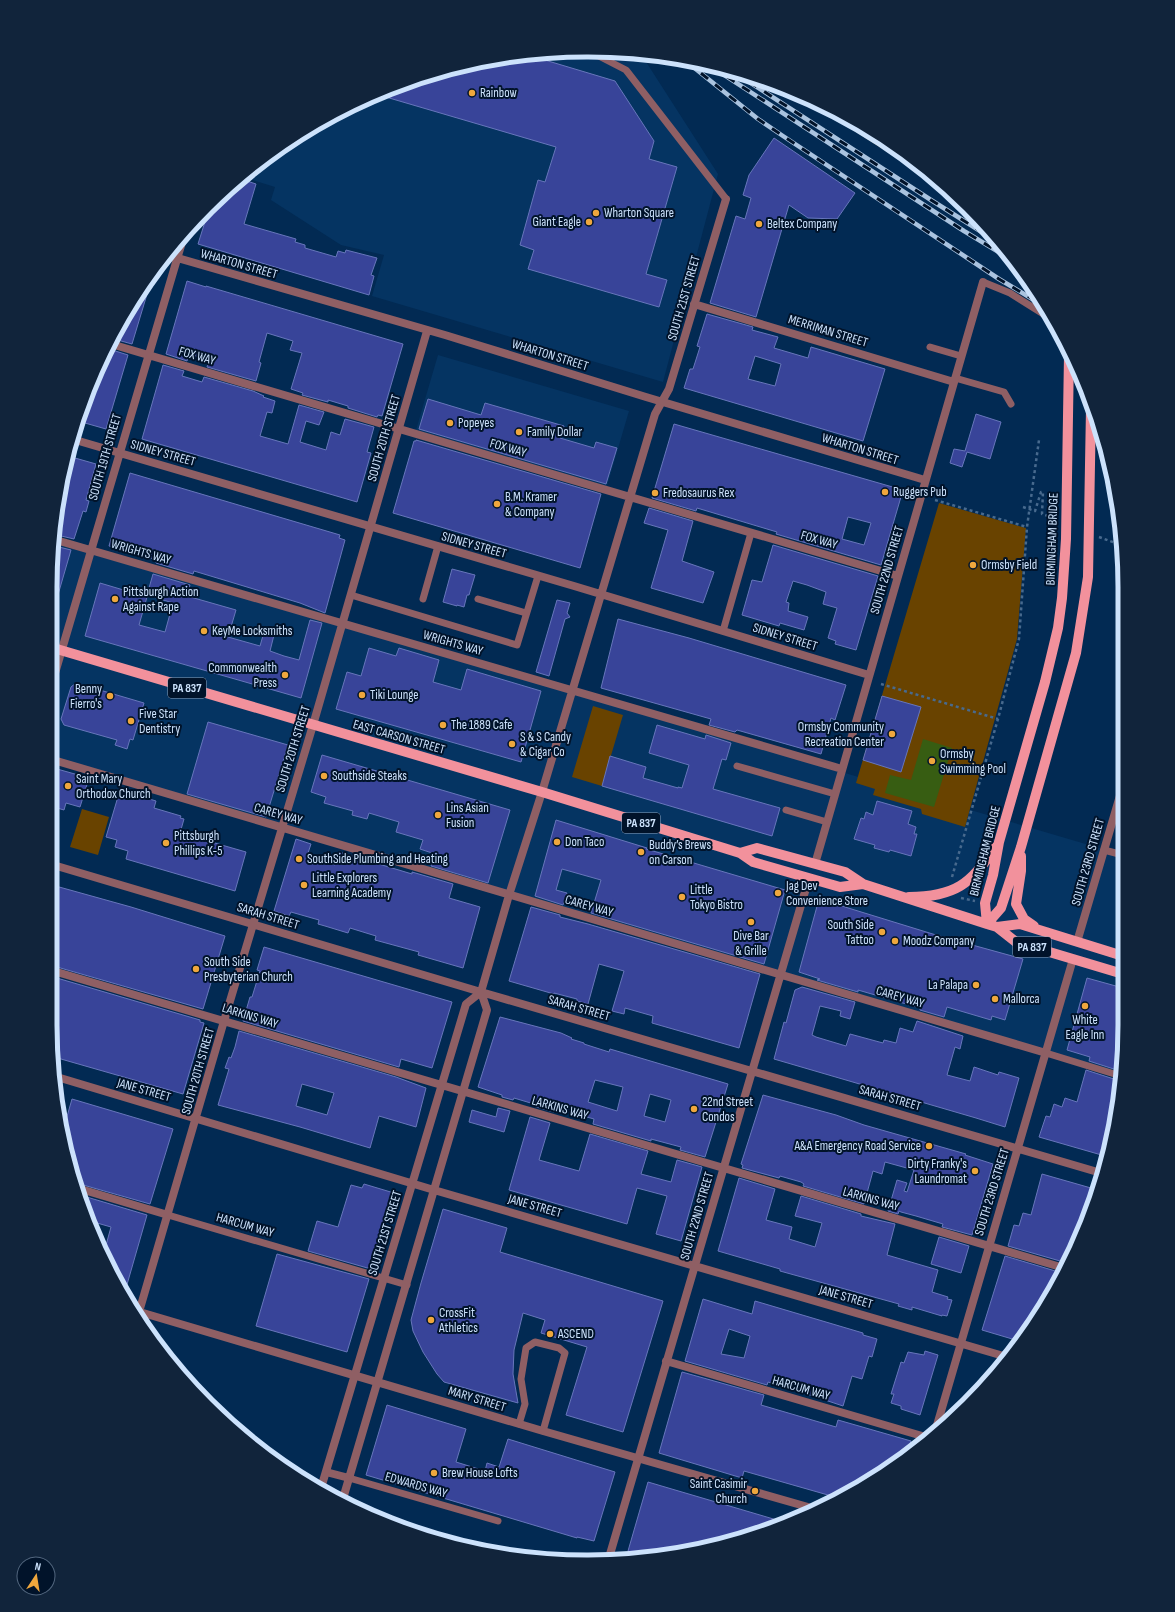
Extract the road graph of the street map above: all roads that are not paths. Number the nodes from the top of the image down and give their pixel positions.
1 (601, 57) edge
2 (726, 199) joint
3 (180, 250) edge
4 (174, 257) edge
5 (177, 258) junction
6 (983, 282) joint
7 (694, 304) junction
8 (1041, 313) edge
9 (427, 331) junction
10 (116, 345) edge
11 (930, 347) dead end
12 (148, 354) junction
13 (961, 356) junction
14 (1069, 365) edge
15 (954, 380) junction
16 (662, 402) junction
17 (1011, 404) dead end
18 (1091, 420) edge
19 (400, 429) junction
20 (78, 441) edge
21 (119, 453) junction
22 (926, 480) junction
23 (630, 496) junction
24 (371, 527) junction
25 (751, 533) junction
26 (59, 541) edge
27 (438, 546) junction
28 (91, 550) junction
29 (538, 576) junction
30 (898, 576) junction
31 (601, 594) junction
32 (351, 595) junction
33 (478, 598) dead end
34 (423, 599) dead end
35 (526, 613) junction
36 (343, 623) junction
37 (723, 631) junction
38 (57, 649) edge
39 (62, 651) junction
40 (57, 667) edge
41 (869, 675) junction
42 (572, 690) junction
43 (313, 725) junction
44 (57, 761) edge
45 (737, 766) dead end
46 (842, 769) junction
47 (542, 792) junction
48 (835, 794) junction
49 (1118, 803) edge
50 (786, 810) dead end
51 (827, 822) junction
52 (282, 828) junction
53 (999, 842) junction
54 (1021, 848) junction
55 (1104, 850) junction
56 (740, 853) junction
57 (1118, 854) edge
58 (815, 864) junction
59 (57, 866) edge
60 (809, 878) junction
61 (863, 884) junction
62 (509, 895) junction
63 (902, 897) junction
64 (254, 924) junction
65 (992, 925) junction
66 (1040, 931) junction
67 (1077, 942) junction
68 (1118, 954) edge
69 (1073, 959) junction
70 (57, 972) edge
71 (1118, 972) edge
72 (780, 974) junction
73 (481, 992) junction
74 (224, 1021) junction
75 (1046, 1052) junction
76 (753, 1071) junction
77 (1115, 1074) edge
78 (60, 1078) edge
79 (442, 1086) junction
80 (463, 1092) junction
81 (197, 1118) junction
82 (1018, 1148) junction
83 (724, 1168) junction
84 (1097, 1172) edge
85 (413, 1183) junction
86 (83, 1190) edge
87 (434, 1190) junction
88 (168, 1215) junction
89 (988, 1246) junction
90 (695, 1265) junction
91 (1059, 1267) edge
92 (384, 1278) junction
93 (406, 1284) junction
94 (138, 1306) edge
95 (142, 1313) edge
96 (961, 1343) junction
97 (1001, 1355) edge
98 (666, 1361) junction
99 (355, 1374) junction
100 (377, 1381) junction
101 (938, 1422) edge
102 (519, 1424) junction
103 (543, 1431) junction
104 (921, 1436) edge
105 (637, 1458) junction
106 (326, 1472) junction
107 (349, 1478) junction
108 (322, 1484) edge
109 (344, 1495) edge
110 (808, 1507) edge
111 (498, 1521) dead end
112 (610, 1554) edge

1 - 2 lane
2 - 7 street, SOUTH 21ST STREET
3 - 5 street, SOUTH 19TH STREET
4 - 5 street, WHARTON STREET
5 - 9 street, WHARTON STREET
5 - 12 street, SOUTH 19TH STREET
6 - 8 lane
6 - 13 street, SOUTH 22ND STREET
7 - 15 street, MERRIMAN STREET
7 - 16 street, SOUTH 21ST STREET
9 - 16 street, WHARTON STREET
9 - 19 street, SOUTH 20TH STREET
10 - 12 street, FOX WAY
11 - 13 lane
12 - 19 street, FOX WAY
12 - 21 street, SOUTH 19TH STREET
13 - 15 street, SOUTH 22ND STREET
14 - 53 main road, BIRMINGHAM BRIDGE
15 - 17 lane
15 - 22 street, SOUTH 22ND STREET
16 - 22 street, WHARTON STREET
16 - 23 street, SOUTH 21ST STREET
18 - 54 main road
19 - 23 street, FOX WAY
19 - 24 street, SOUTH 20TH STREET
20 - 21 street, SIDNEY STREET
21 - 24 street, SIDNEY STREET
21 - 28 street, SOUTH 19TH STREET
22 - 30 street, SOUTH 22ND STREET
23 - 25 street, FOX WAY
23 - 31 street, SOUTH 21ST STREET
24 - 27 street, SIDNEY STREET
24 - 32 street, SOUTH 20TH STREET
25 - 30 street, FOX WAY
25 - 37 lane
26 - 28 street, WRIGHTS WAY
27 - 29 street, SIDNEY STREET
27 - 34 lane
28 - 36 street, WRIGHTS WAY
28 - 39 street, SOUTH 19TH STREET
29 - 31 street, SIDNEY STREET
29 - 35 lane
30 - 41 street, SOUTH 22ND STREET
31 - 37 street, SIDNEY STREET
31 - 42 street, SOUTH 21ST STREET
32 - 35 lane
32 - 36 street, SOUTH 20TH STREET
33 - 35 lane
36 - 42 street, WRIGHTS WAY
36 - 43 street, SOUTH 20TH STREET
37 - 41 street, SIDNEY STREET
38 - 39 main road, EAST CARSON STREET / PA 837
39 - 40 street, SOUTH 19TH STREET
39 - 43 main road, EAST CARSON STREET / PA 837
41 - 46 street, SOUTH 22ND STREET
42 - 46 street, WRIGHTS WAY
42 - 47 street, SOUTH 21ST STREET
43 - 47 main road, EAST CARSON STREET / PA 837
43 - 52 street, SOUTH 20TH STREET
44 - 52 street, CAREY WAY
45 - 48 lane
46 - 48 street, SOUTH 22ND STREET
47 - 56 main road, EAST CARSON STREET / PA 837
47 - 62 street, SOUTH 21ST STREET
48 - 51 street, SOUTH 22ND STREET
49 - 55 street, SOUTH 23RD STREET
50 - 51 lane
51 - 58 street, SOUTH 22ND STREET
52 - 62 street, CAREY WAY
52 - 64 street, SOUTH 20TH STREET
53 - 63 main road
53 - 65 main road, BIRMINGHAM BRIDGE
54 - 65 main road
54 - 66 main road
55 - 57 lane
55 - 67 street, SOUTH 23RD STREET
56 - 58 main road, EAST CARSON STREET / PA 837
56 - 60 main road, EAST CARSON STREET / PA 837
58 - 61 main road, EAST CARSON STREET / PA 837
59 - 64 street, SARAH STREET
60 - 61 main road, EAST CARSON STREET / PA 837
60 - 72 street, SOUTH 22ND STREET
61 - 63 main road, EAST CARSON STREET / PA 837
62 - 72 street, CAREY WAY
62 - 73 street, SOUTH 21ST STREET
63 - 65 main road, EAST CARSON STREET / PA 837
64 - 73 street, SARAH STREET
64 - 74 street, SOUTH 20TH STREET
65 - 66 main road, EAST CARSON STREET
65 - 69 main road, EAST CARSON STREET / PA 837
66 - 67 main road, EAST CARSON STREET
67 - 68 main road, EAST CARSON STREET
69 - 71 main road, EAST CARSON STREET / PA 837
69 - 75 street, SOUTH 23RD STREET
70 - 74 street, LARKINS WAY
72 - 75 street, CAREY WAY
72 - 76 street, SOUTH 22ND STREET
73 - 76 street, SARAH STREET
73 - 79 street, SOUTH 21ST STREET
73 - 80 street
74 - 79 street, LARKINS WAY
74 - 81 street, SOUTH 20TH STREET
75 - 77 lane, CAREY WAY
75 - 82 street, SOUTH 23RD STREET
76 - 82 street, SARAH STREET
76 - 83 street, SOUTH 22ND STREET
78 - 81 street, JANE STREET
79 - 80 street, LARKINS WAY
79 - 85 street, SOUTH 21ST STREET
80 - 83 street, LARKINS WAY
80 - 87 street
81 - 85 street, JANE STREET
81 - 88 street, SOUTH 20TH STREET
82 - 84 street, SARAH STREET
82 - 89 street, SOUTH 23RD STREET
83 - 89 street, LARKINS WAY
83 - 90 street, SOUTH 22ND STREET
85 - 87 street, JANE STREET
85 - 92 street, SOUTH 21ST STREET
86 - 88 street, HARCUM WAY
87 - 90 street, JANE STREET
87 - 93 street
88 - 92 lane, HARCUM WAY
88 - 94 street, SOUTH 20TH STREET
89 - 91 street, LARKINS WAY
89 - 96 street, SOUTH 23RD STREET
90 - 96 street, JANE STREET
90 - 98 street, SOUTH 22ND STREET
92 - 93 lane, HARCUM WAY
92 - 99 street, SOUTH 21ST STREET
93 - 100 street
95 - 99 street, MARY STREET
96 - 97 street, JANE STREET
96 - 101 street, SOUTH 23RD STREET
98 - 104 street, HARCUM WAY
98 - 105 street, SOUTH 22ND STREET
99 - 100 street, MARY STREET
99 - 106 street, SOUTH 21ST STREET
100 - 102 street, MARY STREET
100 - 107 street
102 - 103 street, MARY STREET
102 - 103 lane
103 - 105 street, MARY STREET
105 - 110 street, MARY STREET
105 - 112 street, SOUTH 22ND STREET
106 - 107 street, EDWARDS WAY
106 - 108 street, SOUTH 21ST STREET
107 - 109 street
107 - 111 lane, EDWARDS WAY

